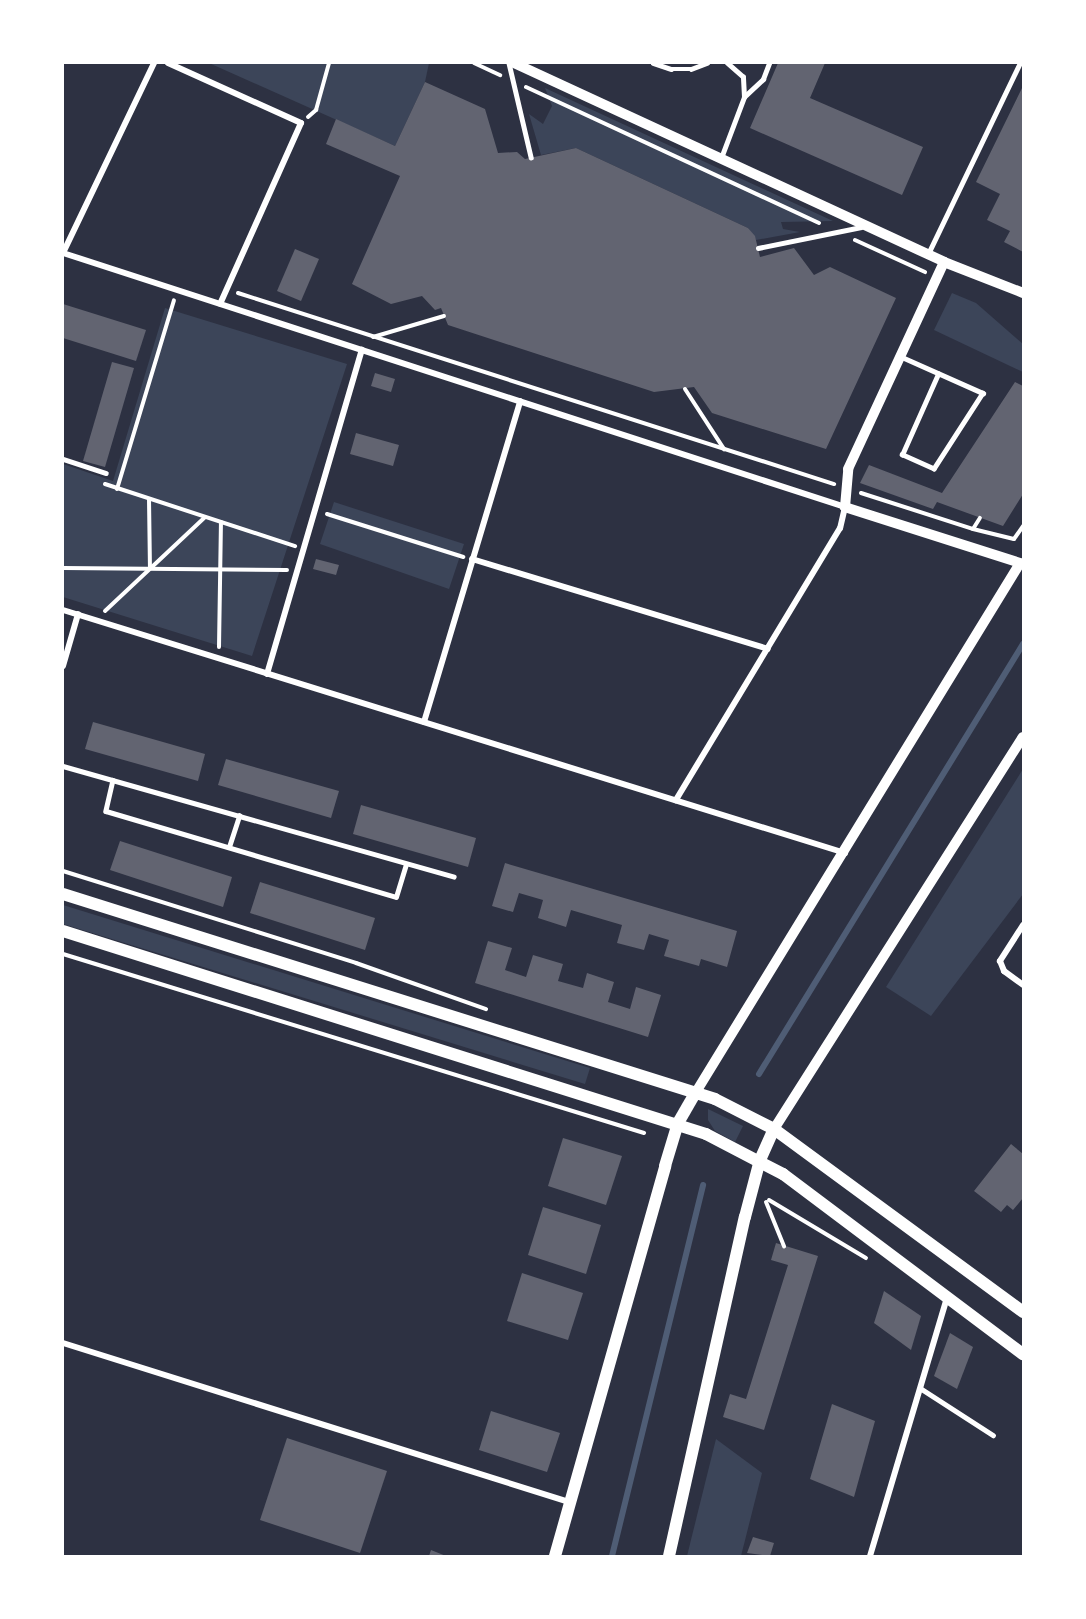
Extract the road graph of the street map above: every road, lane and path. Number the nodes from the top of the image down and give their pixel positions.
1 (154, 63) edge
2 (168, 63) edge
3 (329, 63) edge
4 (474, 63) edge
5 (509, 63) edge
6 (514, 63) edge
7 (653, 63) edge
8 (707, 63) edge
9 (727, 63) edge
10 (769, 63) edge
11 (1019, 66) dead end
12 (513, 81) junction
13 (744, 97) junction
14 (301, 123) junction
15 (531, 157) dead end
16 (721, 158) junction
17 (866, 226) junction
18 (837, 231) junction
19 (758, 248) dead end
20 (63, 253) edge
21 (928, 254) junction
22 (944, 262) junction
23 (936, 278) junction
24 (226, 289) junction
25 (177, 290) junction
26 (1023, 293) edge
27 (220, 304) junction
28 (444, 316) dead end
29 (374, 337) junction
30 (362, 350) junction
31 (900, 356) junction
32 (938, 374) junction
33 (685, 389) dead end
34 (520, 401) junction
35 (725, 450) junction
36 (63, 459) edge
37 (106, 473) dead end
38 (96, 482) dead end
39 (844, 488) junction
40 (117, 489) junction
41 (149, 499) junction
42 (845, 507) junction
43 (315, 510) junction
44 (205, 517) junction
45 (980, 518) dead end
46 (220, 522) junction
47 (1023, 526) edge
48 (973, 529) junction
49 (304, 549) junction
50 (472, 560) junction
51 (63, 568) edge
52 (150, 569) junction
53 (220, 570) junction
54 (297, 570) junction
55 (63, 610) edge
56 (78, 614) junction
57 (96, 620) junction
58 (768, 649) junction
59 (219, 658) junction
60 (63, 666) edge
61 (267, 674) junction
62 (424, 722) junction
63 (1023, 737) edge
64 (63, 766) edge
65 (113, 780) junction
66 (675, 800) junction
67 (239, 816) junction
68 (229, 847) junction
69 (846, 853) junction
70 (406, 864) junction
71 (63, 871) edge
72 (454, 878) dead end
73 (63, 894) edge
74 (1023, 925) edge
75 (63, 930) edge
76 (63, 954) edge
77 (1023, 985) edge
78 (488, 1009) dead end
79 (696, 1092) junction
80 (678, 1123) junction
81 (774, 1129) junction
82 (645, 1133) dead end
83 (760, 1160) junction
84 (766, 1202) dead end
85 (784, 1246) dead end
86 (947, 1298) junction
87 (1023, 1312) edge
88 (63, 1343) edge
89 (1023, 1354) edge
90 (920, 1388) junction
91 (993, 1435) dead end
92 (569, 1502) junction
93 (555, 1556) edge
94 (669, 1556) edge
95 (870, 1556) edge

1 - 20 street
2 - 14 street
3 - 14 path
4 - 12 path
5 - 12 lane
6 - 16 street
7 - 8 lane
9 - 13 lane
10 - 13 lane
11 - 21 lane
12 - 15 lane
12 - 18 path
13 - 16 lane
14 - 24 street
16 - 17 street
17 - 18 lane
17 - 21 street
18 - 19 lane
18 - 23 path
20 - 25 street
21 - 22 street
22 - 23 street
22 - 26 street
23 - 31 street
24 - 27 street
24 - 29 path
25 - 27 street
25 - 40 path
27 - 30 street
28 - 29 path
29 - 30 path
29 - 35 path
30 - 34 street
30 - 43 street
31 - 32 lane
31 - 39 street
32 - 32 lane
33 - 35 path
34 - 42 street
34 - 50 street
35 - 39 path
36 - 37 lane
38 - 40 path
39 - 42 street
39 - 48 path
40 - 41 path
41 - 44 path
41 - 52 path
42 - 58 street
42 - 69 street
43 - 49 street
43 - 50 path
44 - 46 path
44 - 52 path
45 - 48 path
46 - 49 path
46 - 53 path
47 - 48 path
49 - 54 street
50 - 58 street
50 - 62 street
51 - 52 path
52 - 53 path
52 - 57 path
53 - 54 path
53 - 59 path
54 - 61 street
55 - 56 street
56 - 57 street
56 - 60 street
57 - 59 street
58 - 66 street
59 - 61 street
61 - 62 street
62 - 66 street
63 - 81 street
64 - 65 lane
65 - 67 lane
65 - 68 lane
66 - 69 street
67 - 68 lane
67 - 70 lane
68 - 70 lane
69 - 79 street
70 - 72 lane
71 - 78 path
73 - 79 main road
74 - 77 street
75 - 80 main road
76 - 82 path
79 - 80 main road
79 - 81 main road
80 - 83 main road
80 - 92 main road
81 - 83 main road
81 - 87 main road
83 - 86 main road
83 - 94 main road
84 - 85 path
86 - 89 main road
86 - 90 street
88 - 92 street
90 - 91 lane
90 - 95 street
92 - 93 main road

